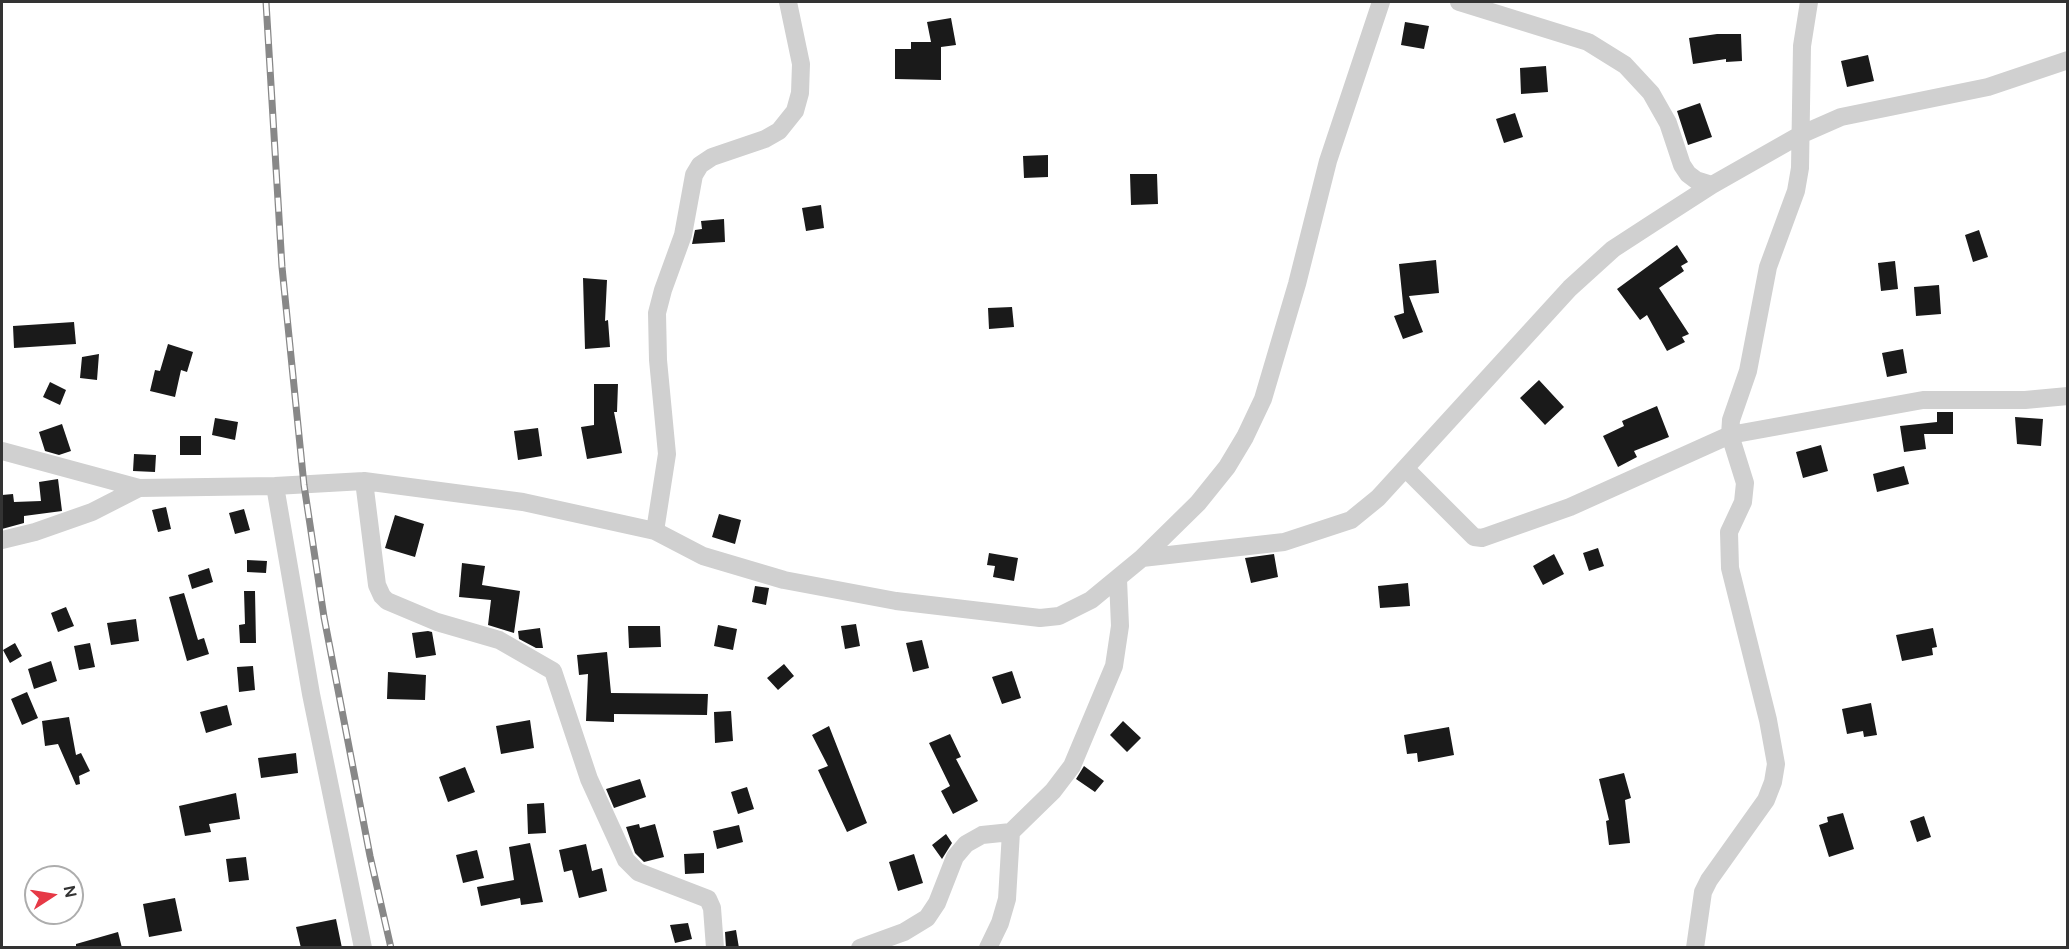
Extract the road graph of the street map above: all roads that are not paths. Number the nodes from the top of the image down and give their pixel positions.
1 (788, 2) edge
2 (1381, 2) edge
3 (1459, 2) edge
4 (1809, 2) edge
5 (2067, 60) edge
6 (1800, 135) junction
7 (1712, 185) junction
8 (2067, 396) edge
9 (1730, 435) junction
10 (2, 451) edge
11 (1406, 469) junction
12 (364, 482) junction
13 (275, 486) junction
14 (139, 488) junction
15 (655, 531) junction
16 (2, 540) edge
17 (1142, 558) junction
18 (1118, 579) junction
19 (1011, 832) junction
20 (363, 948) edge
21 (715, 948) edge
22 (860, 948) edge
23 (988, 948) edge
24 (1695, 948) edge

1 - 15 street
2 - 17 street
3 - 7 street
4 - 6 street
5 - 6 street
6 - 7 street
6 - 9 street
7 - 11 street
8 - 9 street
9 - 11 street
9 - 24 street
10 - 14 street
11 - 17 street
12 - 13 street
12 - 15 street
12 - 21 street
13 - 14 street
13 - 20 street
14 - 16 street
15 - 18 street
17 - 18 street
18 - 19 street
19 - 22 street
19 - 23 street

